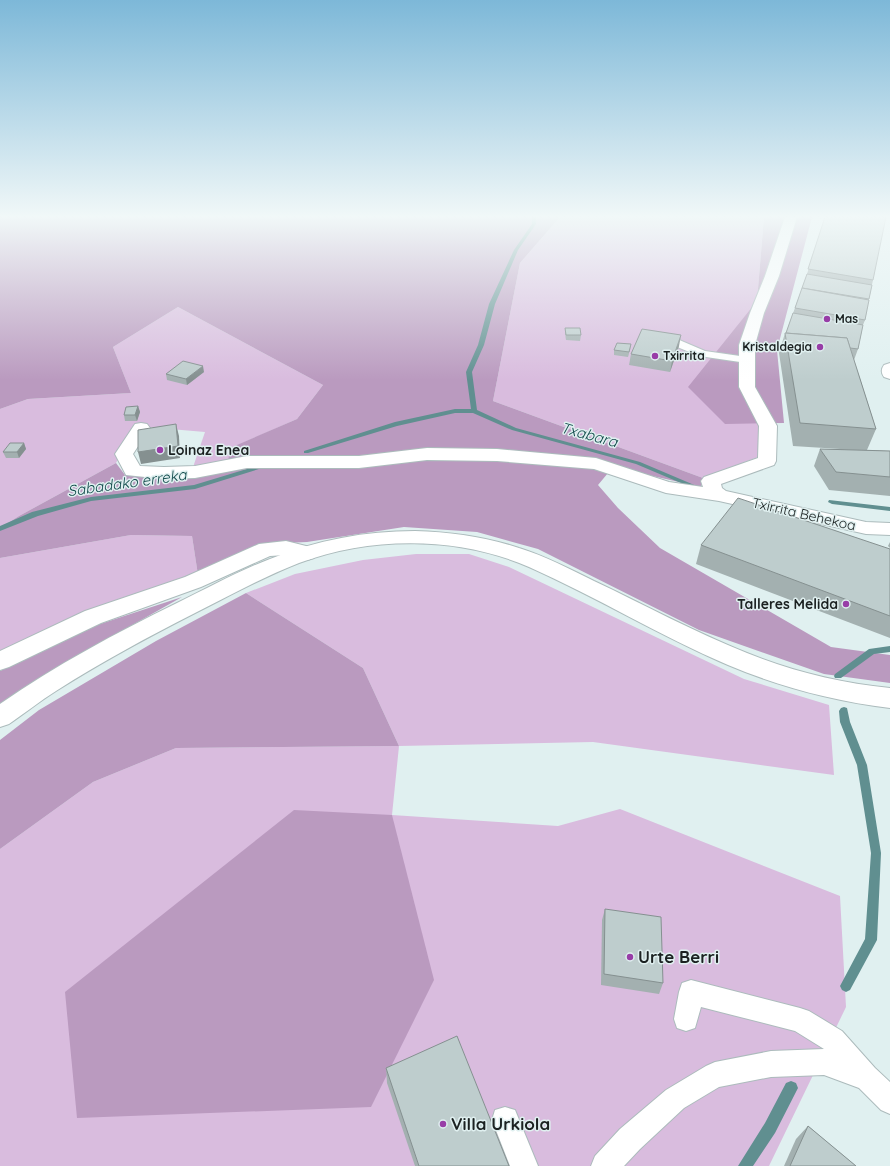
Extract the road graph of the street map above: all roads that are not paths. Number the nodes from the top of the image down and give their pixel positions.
1 (773, 271) edge
2 (653, 337) edge
3 (747, 360) junction
4 (890, 368) edge
5 (890, 374) edge
6 (141, 428) edge
7 (719, 495) junction
8 (890, 529) edge
9 (307, 553) junction
10 (0, 661) edge
11 (890, 698) edge
12 (0, 717) edge
13 (686, 1019) dead end
14 (868, 1078) junction
15 (890, 1101) edge
16 (505, 1120) dead end
17 (524, 1166) edge
18 (605, 1166) edge

1 - 3 street
2 - 3 lane
3 - 7 street
4 - 5 street
6 - 7 street, Txirrita Behekoa
7 - 8 street, Txirrita Behekoa
9 - 10 street
9 - 11 street
9 - 12 street
13 - 14 lane
14 - 15 lane
14 - 18 lane
16 - 17 lane

